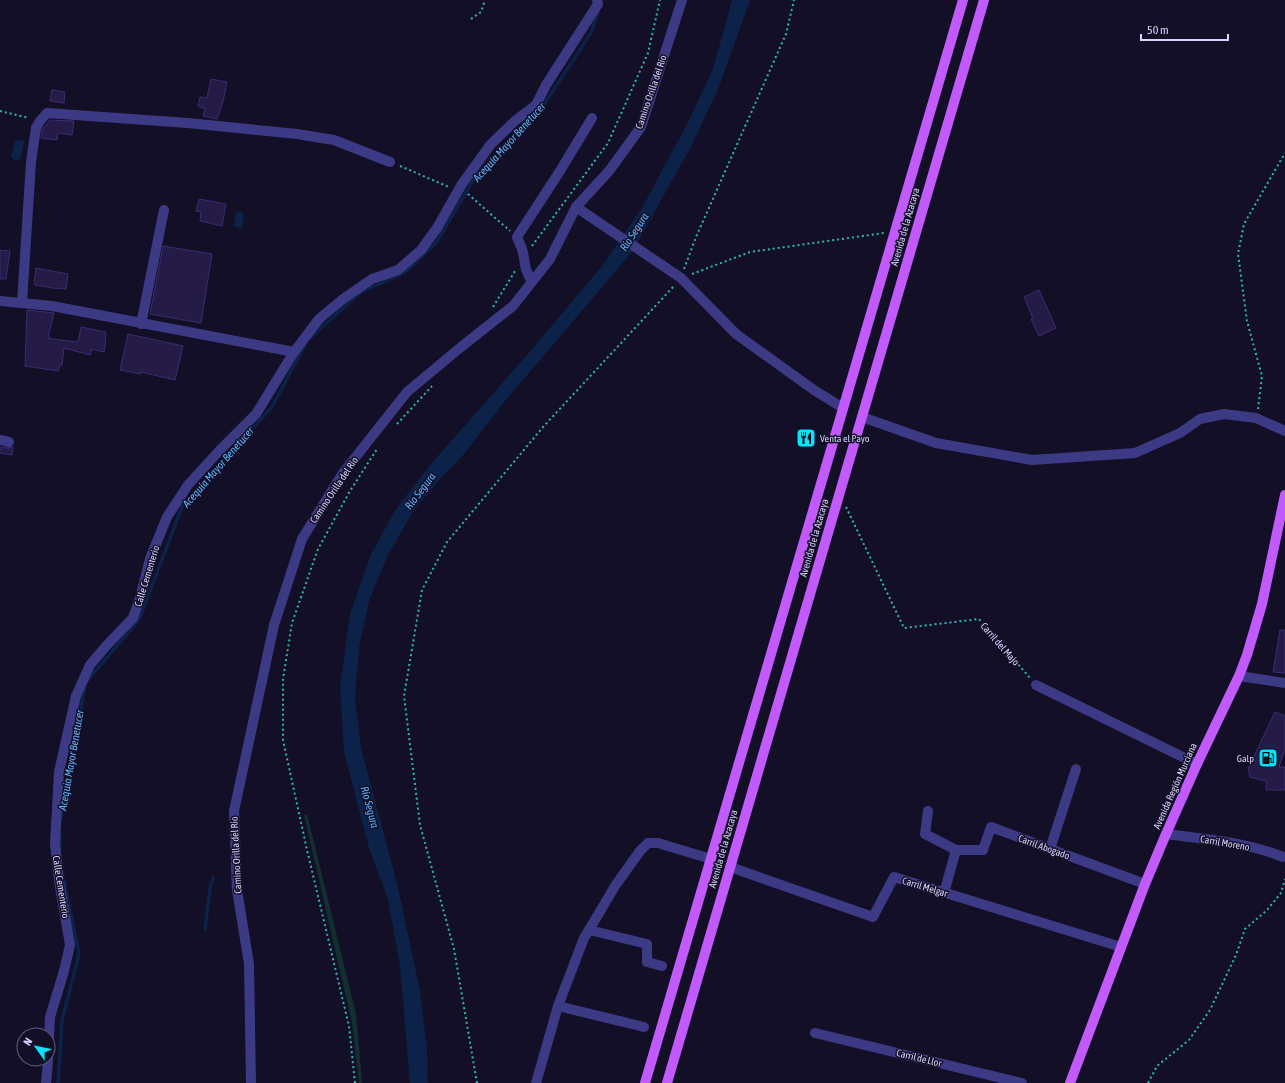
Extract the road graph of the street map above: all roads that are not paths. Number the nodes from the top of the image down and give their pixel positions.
1 (597, 0) edge
2 (682, 0) edge
3 (963, 0) edge
4 (984, 0) edge
5 (592, 118) dead end
6 (390, 162) road end
7 (576, 207) junction
8 (164, 210) dead end
9 (532, 281) junction
10 (0, 301) edge
11 (22, 303) junction
12 (141, 324) junction
13 (294, 352) junction
14 (843, 408) junction
15 (862, 417) junction
16 (1285, 432) edge
17 (1285, 495) edge
18 (1239, 676) junction
19 (1285, 683) edge
20 (1036, 685) road end
21 (1197, 764) junction
22 (1076, 769) dead end
23 (928, 811) dead end
24 (1166, 834) junction
25 (1050, 849) junction
26 (956, 850) junction
27 (1283, 857) dead end
28 (711, 859) junction
29 (730, 867) junction
30 (1145, 884) junction
31 (944, 892) junction
32 (589, 930) junction
33 (1121, 947) junction
34 (662, 966) dead end
35 (558, 1006) junction
36 (644, 1026) dead end
37 (815, 1033) dead end
38 (46, 1083) edge
39 (251, 1083) edge
40 (536, 1083) edge
41 (646, 1083) edge
42 (667, 1083) edge
43 (1022, 1083) edge
44 (1070, 1083) edge

1 - 13 street, Calle Cementerio
2 - 7 street, Camino Orilla del Río
3 - 14 main road, Avenida de la Azacaya
4 - 15 main road, Avenida de la Azacaya
5 - 9 street
6 - 11 street
7 - 9 street, Camino Orilla del Río
7 - 14 street
8 - 12 street
9 - 39 street, Camino Orilla del Río
10 - 11 street
11 - 12 street
12 - 13 street
13 - 38 street, Calle Cementerio
14 - 28 main road, Avenida de la Azacaya
15 - 16 street
15 - 29 main road, Avenida de la Azacaya
17 - 18 main road, Avenida Región Murciana
18 - 19 street
18 - 21 main road, Avenida Región Murciana
20 - 21 street
21 - 24 main road, Avenida Región Murciana
22 - 25 street
23 - 26 street
24 - 27 street, Carril Moreno
24 - 30 main road, Avenida Región Murciana
25 - 26 street, Carril Abogado
25 - 30 street, Carril Abogado
26 - 31 street
28 - 32 street
28 - 41 main road, Avenida de la Azacaya
29 - 31 street, Carril Melgar
29 - 42 main road, Avenida de la Azacaya
30 - 33 main road, Avenida Región Murciana
31 - 33 street, Carril Melgar
32 - 34 street
32 - 35 street
33 - 44 main road, Avenida Región Murciana
35 - 36 street
35 - 40 street
37 - 43 street, Carril de Llor

